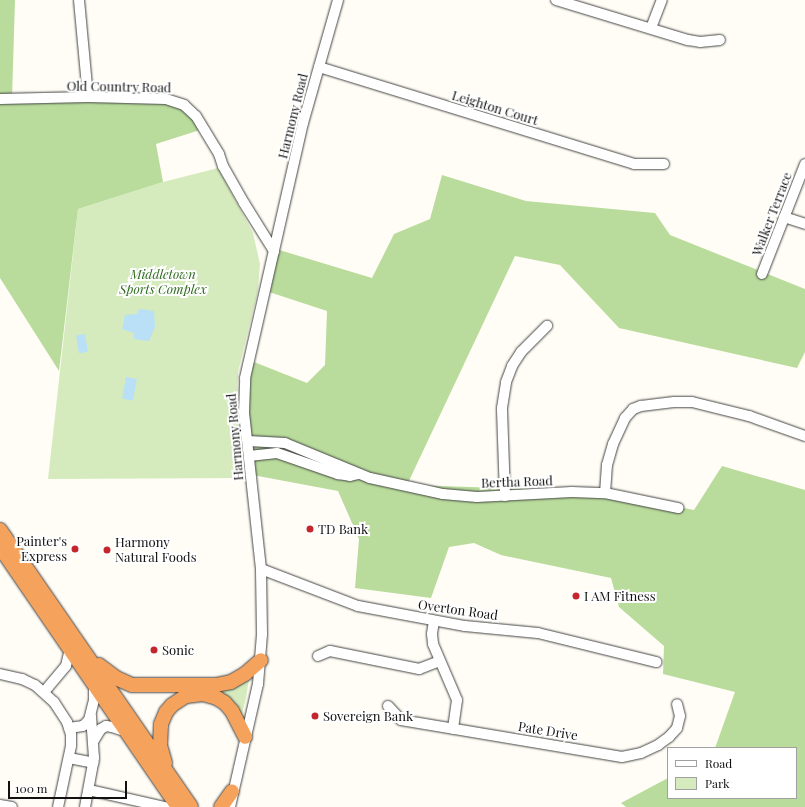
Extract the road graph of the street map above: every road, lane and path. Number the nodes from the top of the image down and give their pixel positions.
1 (79, 0) edge
2 (338, 0) edge
3 (556, 0) edge
4 (662, 0) edge
5 (651, 28) junction
6 (720, 40) dead end
7 (319, 67) junction
8 (88, 97) junction
9 (0, 99) edge
10 (664, 164) dead end
11 (805, 164) edge
12 (784, 217) junction
13 (805, 224) edge
14 (274, 251) junction
15 (762, 274) dead end
16 (547, 326) dead end
17 (805, 436) edge
18 (248, 441) junction
19 (249, 456) junction
20 (359, 474) junction
21 (605, 493) junction
22 (505, 496) junction
23 (678, 508) dead end
24 (0, 530) edge
25 (0, 547) edge
26 (261, 569) junction
27 (434, 621) junction
28 (70, 649) junction
29 (86, 654) junction
30 (318, 656) dead end
31 (261, 660) junction
32 (440, 661) junction
33 (656, 662) dead end
34 (0, 674) edge
35 (94, 684) junction
36 (44, 692) junction
37 (677, 704) dead end
38 (388, 706) dead end
39 (91, 716) junction
40 (69, 728) junction
41 (453, 729) junction
42 (127, 732) junction
43 (245, 737) junction
44 (94, 740) junction
45 (69, 758) junction
46 (94, 763) junction
47 (168, 773) junction
48 (89, 790) junction
49 (232, 791) junction
50 (0, 804) edge
51 (12, 807) edge
52 (58, 807) edge
53 (85, 807) edge
54 (165, 807) edge
55 (188, 807) edge
56 (221, 807) edge
57 (230, 807) edge

1 - 8 street
2 - 7 street, Harmony Road
3 - 5 street
4 - 5 street
5 - 6 street
7 - 10 street, Leighton Court
7 - 14 street, Harmony Road
8 - 9 street, Old Country Road
8 - 14 street, Old Country Road
11 - 12 street, Walker Terrace
12 - 13 street
12 - 15 street, Walker Terrace
14 - 18 street, Harmony Road
16 - 22 street
17 - 21 street
18 - 19 street, Harmony Road
18 - 20 street, Bertha Road
19 - 20 street, Bertha Road
19 - 26 street, Harmony Road
20 - 22 street, Bertha Road
21 - 22 street, Bertha Road
21 - 23 street, Bertha Road
24 - 29 highway
25 - 28 highway
26 - 27 street, Overton Road
26 - 31 street, Harmony Road
27 - 32 street
27 - 33 street, Overton Road
28 - 35 highway
28 - 36 street
29 - 31 highway
29 - 47 highway
30 - 32 street
31 - 43 street, Harmony Road
32 - 41 street
34 - 36 street
35 - 39 street
35 - 42 highway
36 - 40 street
37 - 41 street, Pate Drive
38 - 41 street, Pate Drive
39 - 40 street
39 - 44 street
40 - 45 street
42 - 44 street
42 - 55 highway
43 - 47 highway
43 - 49 street, Harmony Road
44 - 46 street
45 - 46 street
45 - 52 street
46 - 48 street
47 - 55 highway
48 - 53 street
48 - 54 street
49 - 56 highway
49 - 57 street, Harmony Road
50 - 51 street

